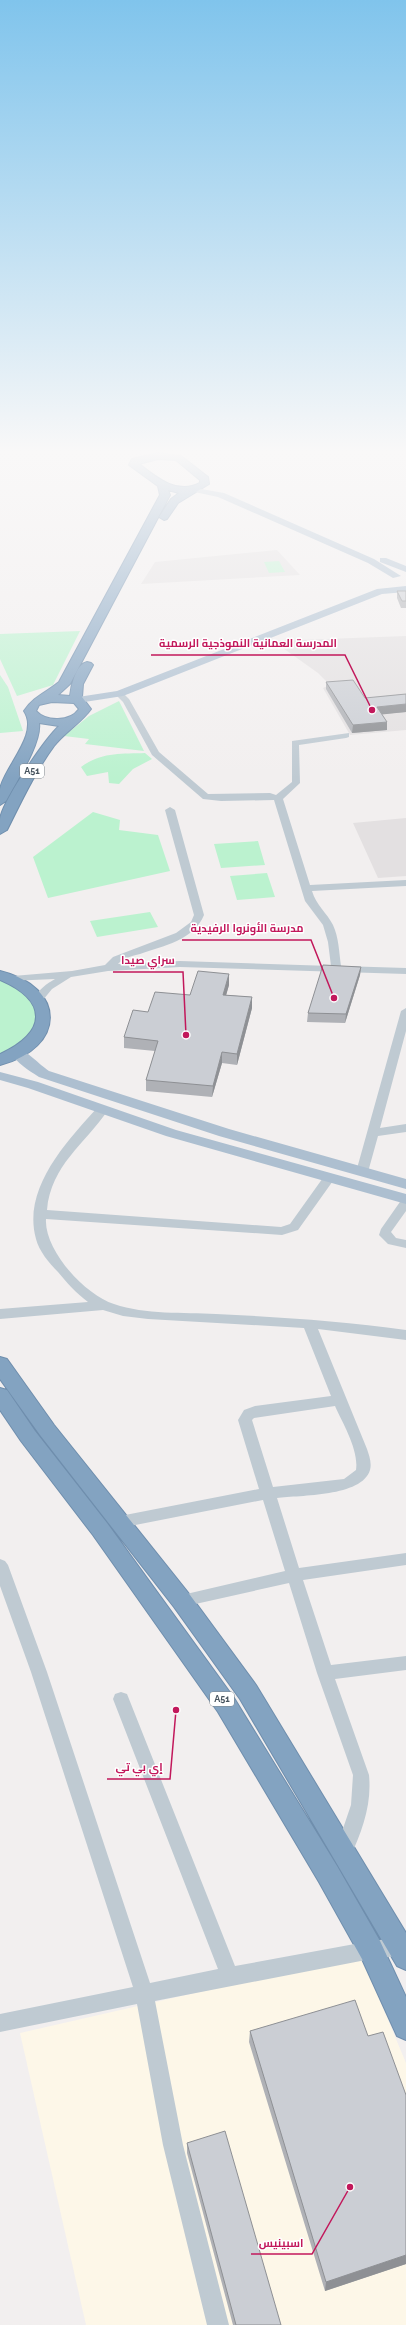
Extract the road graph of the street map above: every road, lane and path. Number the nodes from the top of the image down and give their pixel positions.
1 (129, 562) edge
2 (141, 562) edge
3 (373, 562) edge
4 (386, 562) edge
5 (406, 570) edge
6 (395, 577) junction
7 (406, 588) edge
8 (380, 591) junction
9 (117, 695) junction
10 (42, 700) junction
11 (77, 700) junction
12 (32, 715) junction
13 (79, 716) junction
14 (346, 735) dead end
15 (278, 798) junction
16 (0, 801) edge
17 (170, 810) dead end
18 (0, 830) edge
19 (406, 883) edge
20 (305, 888) junction
21 (108, 968) junction
22 (336, 968) junction
23 (406, 971) edge
24 (72, 974) junction
25 (7, 977) edge
26 (39, 998) junction
27 (406, 1011) edge
28 (17, 1052) junction
29 (0, 1060) edge
30 (0, 1076) edge
31 (102, 1110) junction
32 (406, 1128) edge
33 (218, 1132) junction
34 (374, 1133) junction
35 (209, 1144) junction
36 (362, 1172) junction
37 (329, 1178) junction
38 (406, 1184) edge
39 (406, 1199) edge
40 (406, 1202) edge
41 (39, 1214) junction
42 (406, 1244) edge
43 (104, 1305) junction
44 (0, 1314) edge
45 (309, 1324) junction
46 (406, 1335) edge
47 (0, 1364) edge
48 (0, 1395) edge
49 (339, 1400) junction
50 (268, 1493) junction
51 (120, 1522) junction
52 (406, 1559) edge
53 (0, 1565) edge
54 (294, 1575) junction
55 (182, 1601) junction
56 (406, 1663) edge
57 (325, 1673) junction
58 (121, 1699) dead end
59 (344, 1852) junction
60 (371, 1950) junction
61 (404, 1950) edge
62 (230, 1976) junction
63 (145, 1995) junction
64 (0, 2023) edge
65 (406, 2027) edge
66 (218, 2325) edge

1 - 10 highway
2 - 11 highway
3 - 6 main road
4 - 5 main road
5 - 6 main road
6 - 7 main road
6 - 8 main road
7 - 8 main road
8 - 9 main road
9 - 11 main road
9 - 13 main road
9 - 15 street
10 - 11 highway
10 - 12 highway
11 - 13 highway
12 - 13 highway
12 - 16 highway, A51
13 - 18 highway, A51
14 - 15 street
15 - 20 street
17 - 21 street
19 - 20 street
20 - 22 street
21 - 22 street
21 - 24 street
22 - 23 street
24 - 25 street
24 - 26 street
25 - 26 highway
26 - 28 highway
27 - 34 street
28 - 29 highway
28 - 33 main road
30 - 31 main road
31 - 35 main road
31 - 41 street
32 - 34 street
33 - 35 main road
33 - 36 main road
34 - 36 street
35 - 37 main road
36 - 38 main road
37 - 39 main road
37 - 41 street
40 - 42 street
41 - 43 street
43 - 44 street
43 - 45 street
45 - 46 street
45 - 49 street
47 - 51 highway, A51
48 - 60 highway, A51
49 - 50 street
49 - 50 street
50 - 51 street
50 - 54 street
51 - 55 highway, A51
52 - 54 street
53 - 63 street
54 - 55 street
54 - 57 street
55 - 59 highway, A51
56 - 57 street
57 - 59 street
58 - 62 street
59 - 61 highway, A51
60 - 61 street
60 - 62 street
60 - 65 highway, A51
62 - 63 street
63 - 64 street
63 - 66 street

